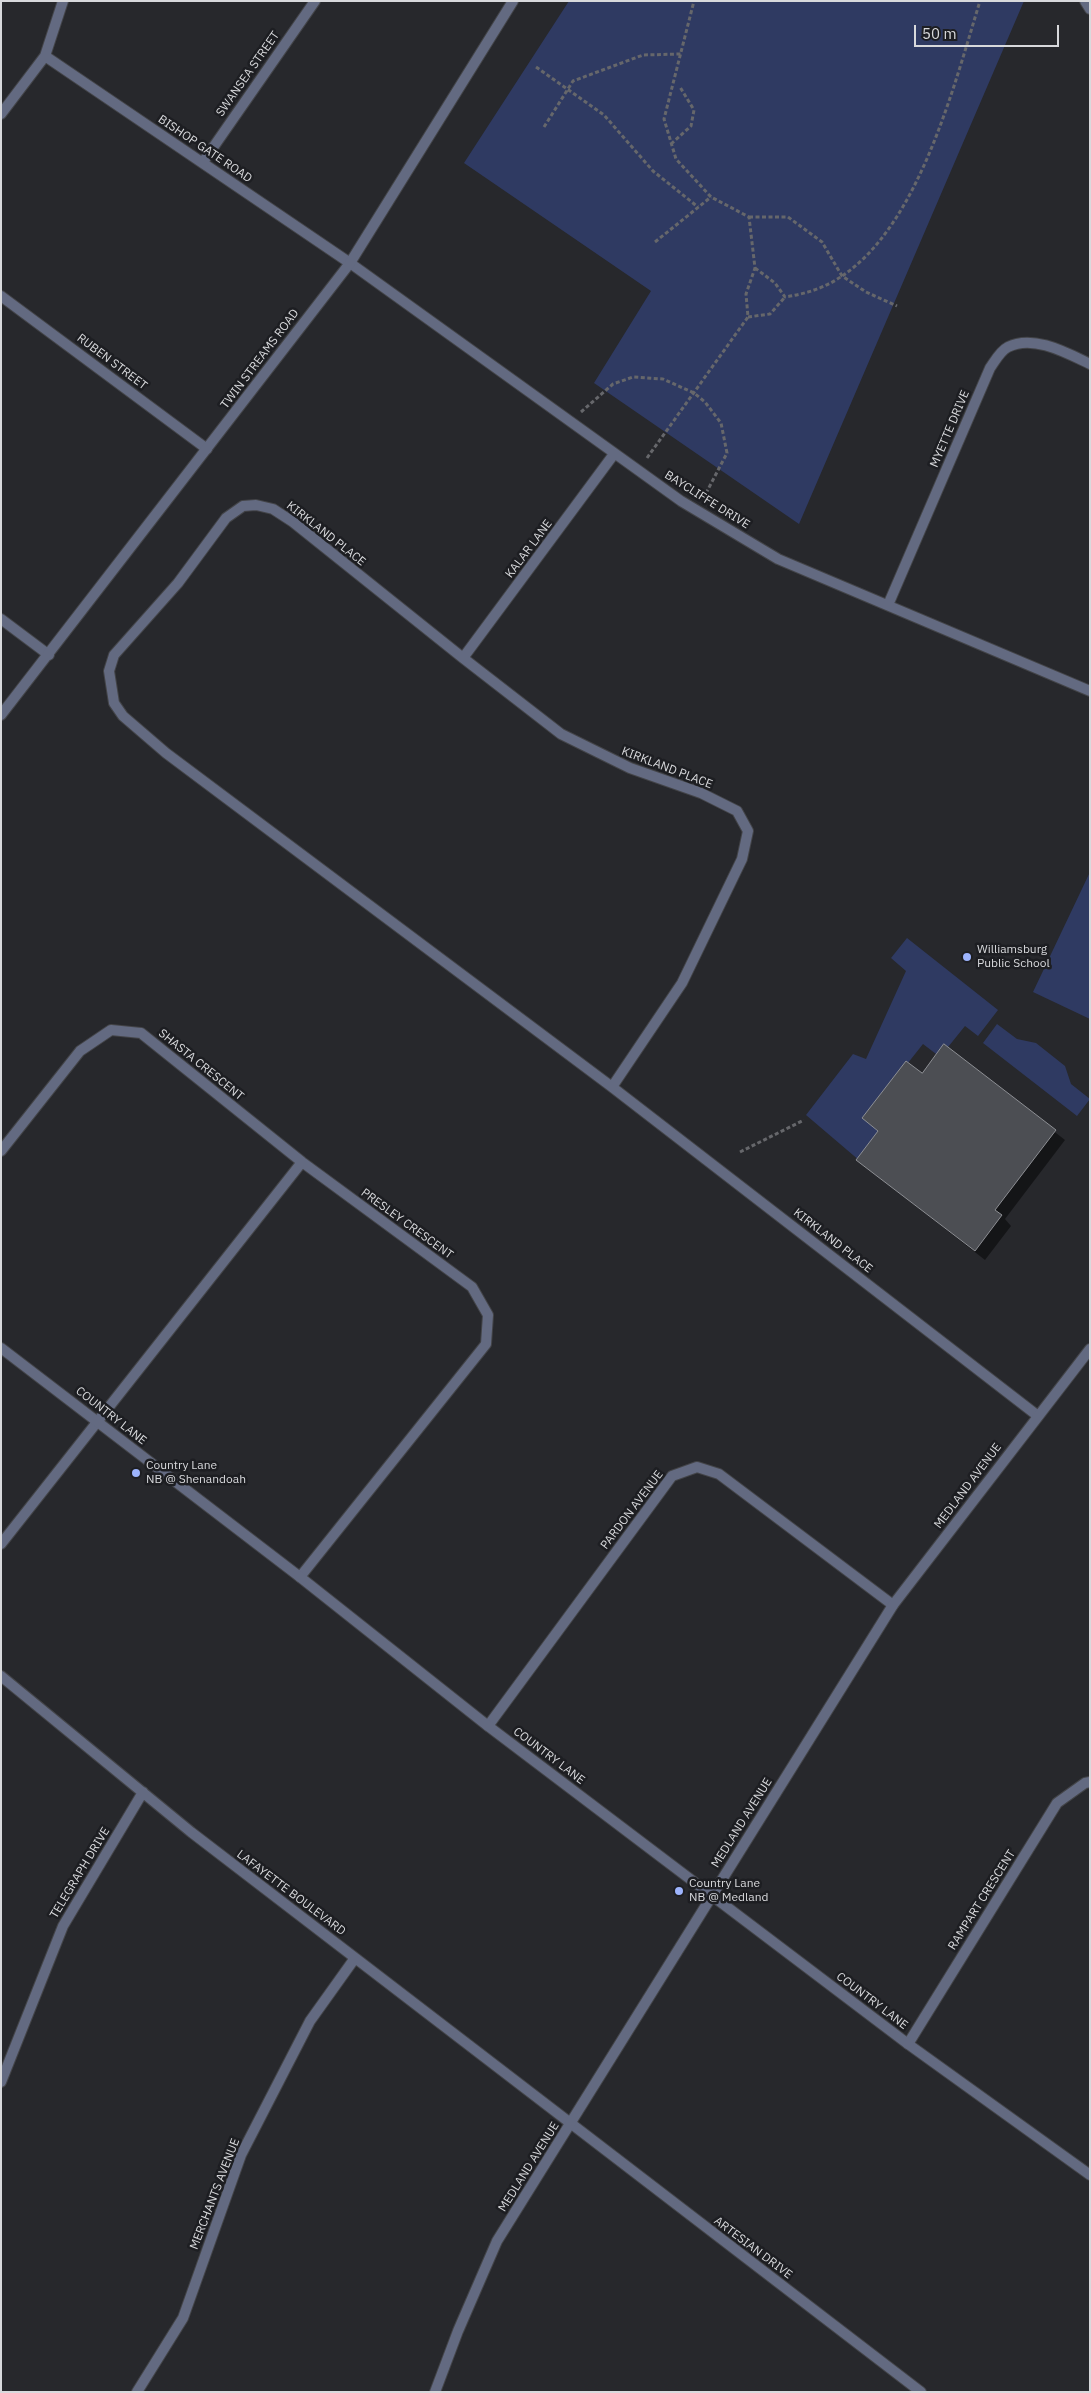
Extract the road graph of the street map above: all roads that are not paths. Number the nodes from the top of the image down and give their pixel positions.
1 (63, 1) edge
2 (315, 1) edge
3 (513, 1) edge
4 (1085, 1) edge
5 (1090, 9) edge
6 (45, 56) junction
7 (1, 114) edge
8 (203, 162) junction
9 (350, 263) junction
10 (1, 296) edge
11 (1090, 364) edge
12 (207, 449) junction
13 (614, 454) junction
14 (888, 605) junction
15 (1, 619) edge
16 (49, 655) junction
17 (462, 658) junction
18 (1090, 691) edge
19 (1, 715) edge
20 (612, 1087) junction
21 (1, 1150) edge
22 (302, 1162) junction
23 (1, 1348) edge
24 (1090, 1349) edge
25 (1038, 1416) junction
26 (99, 1422) junction
27 (1, 1544) edge
28 (300, 1578) junction
29 (893, 1606) junction
30 (1, 1676) edge
31 (488, 1726) junction
32 (1090, 1782) edge
33 (142, 1792) junction
34 (711, 1895) junction
35 (355, 1958) junction
36 (908, 2044) junction
37 (1, 2082) edge
38 (570, 2124) junction
39 (1090, 2175) edge
40 (437, 2391) edge
41 (138, 2392) edge
42 (920, 2392) edge

1 - 6 street
2 - 8 street, SWANSEA STREET
3 - 9 street, TWIN STREAMS ROAD
4 - 5 street
6 - 7 street
6 - 8 street, BISHOP GATE ROAD
8 - 9 street, BISHOP GATE ROAD
9 - 12 street, TWIN STREAMS ROAD
9 - 13 street, BAYCLIFFE DRIVE
10 - 12 street, RUBEN STREET
11 - 14 street, MYETTE DRIVE
12 - 16 street, TWIN STREAMS ROAD
13 - 14 street, BAYCLIFFE DRIVE
13 - 17 street, KALAR LANE
14 - 18 street, BAYCLIFFE DRIVE
15 - 16 street
16 - 19 street, TWIN STREAMS ROAD
17 - 20 street, KIRKLAND PLACE
17 - 20 street, KIRKLAND PLACE
20 - 25 street, KIRKLAND PLACE
21 - 22 street, SHASTA CRESCENT
22 - 26 street
22 - 28 street, PRESLEY CRESCENT
23 - 26 street, COUNTRY LANE
24 - 25 street, MEDLAND AVENUE
25 - 29 street, MEDLAND AVENUE
26 - 27 street
26 - 28 street, COUNTRY LANE
28 - 31 street, COUNTRY LANE
29 - 31 street, PARDON AVENUE
29 - 34 street, MEDLAND AVENUE
30 - 33 street, LAFAYETTE BOULEVARD
31 - 34 street, COUNTRY LANE
32 - 36 street, RAMPART CRESCENT
33 - 35 street, LAFAYETTE BOULEVARD
33 - 37 street, TELEGRAPH DRIVE
34 - 36 street, COUNTRY LANE
34 - 38 street, MEDLAND AVENUE
35 - 38 street, LAFAYETTE BOULEVARD
35 - 41 street, MERCHANTS AVENUE
36 - 39 street, COUNTRY LANE
38 - 40 street, MEDLAND AVENUE
38 - 42 street, ARTESIAN DRIVE

